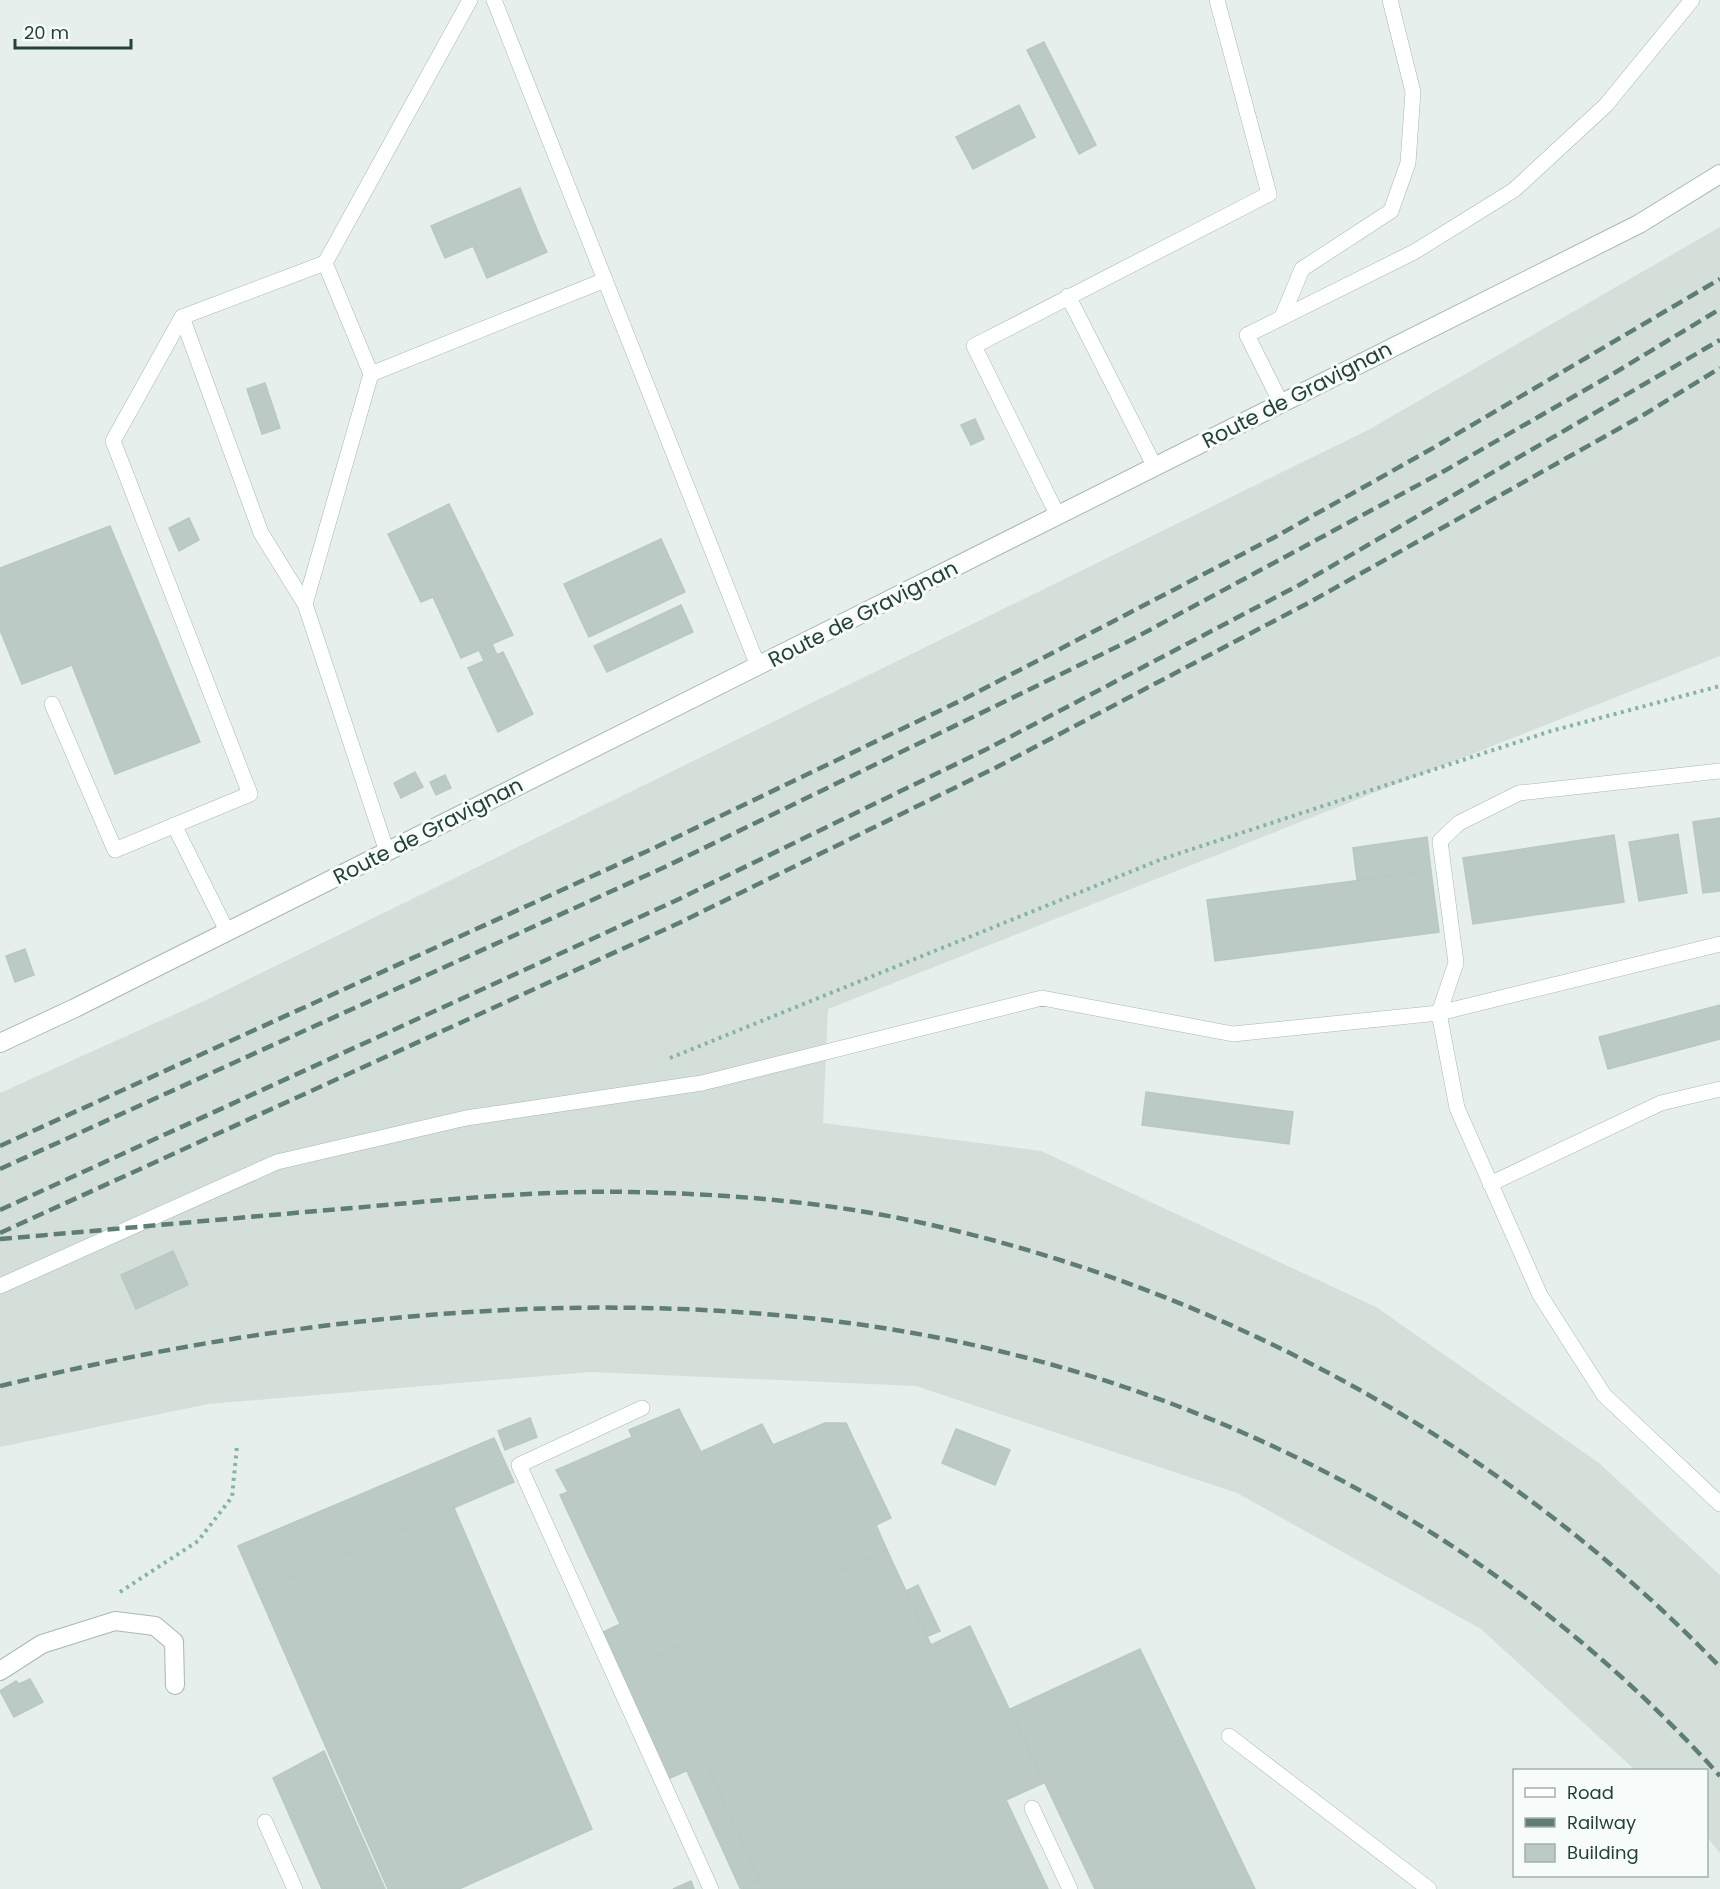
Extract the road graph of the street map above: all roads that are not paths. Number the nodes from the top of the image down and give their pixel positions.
1 (470, 0) edge
2 (494, 0) edge
3 (1217, 0) edge
4 (1390, 0) edge
5 (1692, 0) edge
6 (1720, 174) edge
7 (325, 263) junction
8 (605, 280) junction
9 (1068, 296) junction
10 (182, 317) junction
11 (1282, 317) junction
12 (371, 374) junction
13 (1281, 403) junction
14 (1155, 467) junction
15 (1058, 516) junction
16 (305, 604) junction
17 (758, 666) junction
18 (52, 704) dead end
19 (1720, 771) edge
20 (174, 825) junction
21 (387, 852) junction
22 (228, 931) junction
23 (1720, 944) edge
24 (1439, 1012) junction
25 (0, 1043) edge
26 (1720, 1089) edge
27 (1490, 1184) junction
28 (0, 1286) edge
29 (642, 1408) dead end
30 (1720, 1504) edge
31 (0, 1671) edge
32 (175, 1685) dead end
33 (1229, 1736) dead end
34 (1032, 1808) dead end
35 (265, 1822) dead end
36 (295, 1889) edge
37 (711, 1889) edge
38 (1070, 1889) edge
39 (1429, 1889) edge

1 - 7 lane
2 - 8 lane
3 - 9 lane
4 - 11 lane
5 - 11 lane
6 - 13 street, Route de Gravignan
7 - 10 lane
7 - 12 lane
8 - 12 lane
8 - 17 lane
9 - 14 lane
9 - 15 lane
10 - 16 lane
10 - 20 lane
11 - 13 lane
12 - 16 lane
13 - 14 street, Route de Gravignan
14 - 15 street, Route de Gravignan
15 - 17 street, Route de Gravignan
16 - 21 lane
17 - 21 street, Route de Gravignan
18 - 20 lane
19 - 24 lane
20 - 22 lane
21 - 22 street, Route de Gravignan
22 - 25 street, Route de Gravignan
23 - 24 lane
24 - 27 lane
24 - 28 lane
26 - 27 lane
27 - 30 lane
29 - 37 lane
31 - 32 street
33 - 39 lane
34 - 38 lane
35 - 36 lane

